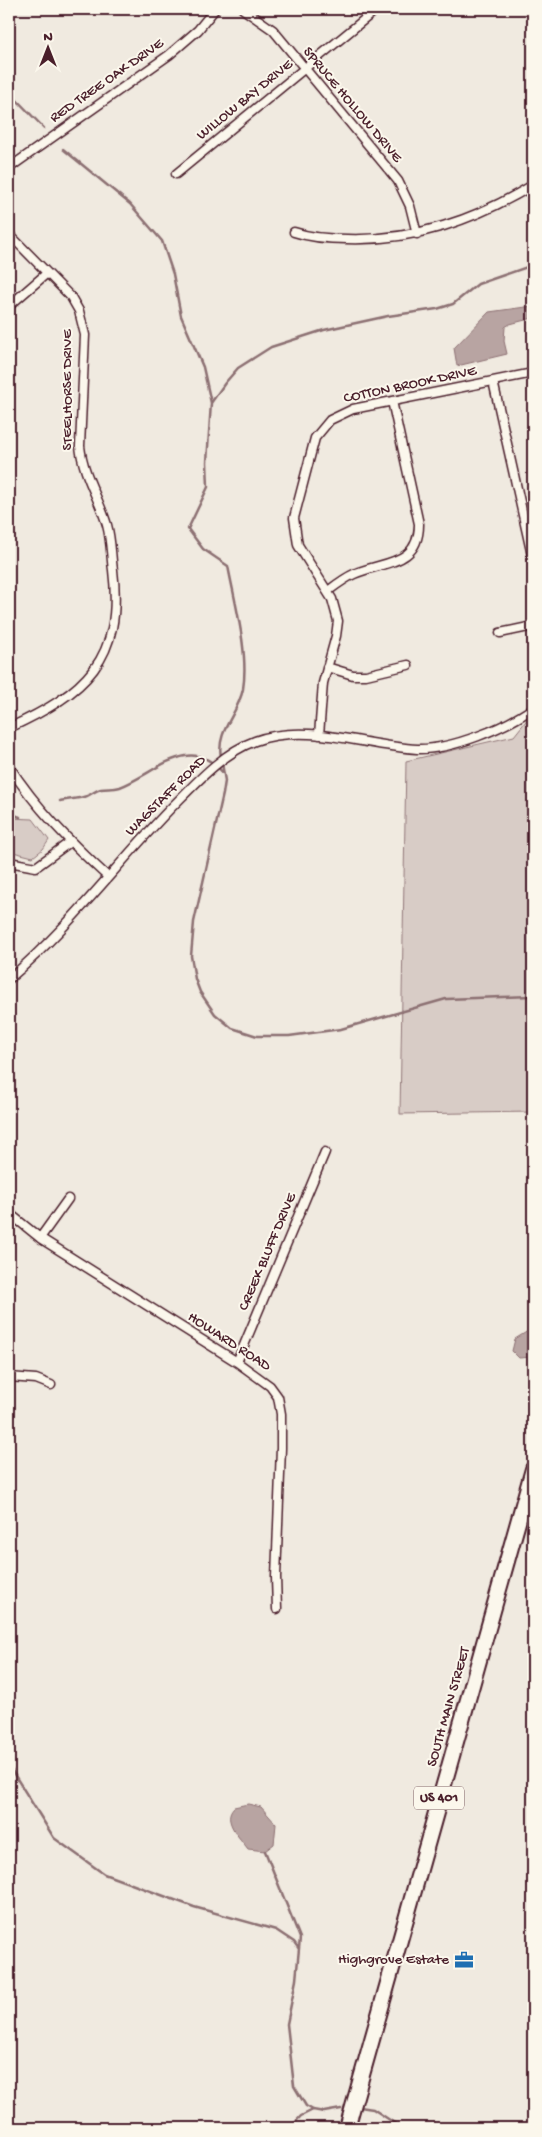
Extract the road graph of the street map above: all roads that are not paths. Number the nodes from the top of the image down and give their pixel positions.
1 (215, 9) edge
2 (243, 9) edge
3 (377, 9) edge
4 (305, 69) junction
5 (9, 168) edge
6 (176, 174) dead end
7 (533, 186) edge
8 (294, 232) dead end
9 (9, 234) edge
10 (417, 234) junction
11 (46, 274) junction
12 (9, 306) edge
13 (533, 373) edge
14 (493, 381) junction
15 (392, 401) junction
16 (532, 550) edge
17 (533, 560) edge
18 (328, 591) junction
19 (533, 626) edge
20 (500, 633) dead end
21 (408, 664) dead end
22 (327, 667) junction
23 (533, 708) edge
24 (9, 728) edge
25 (319, 735) junction
26 (9, 766) edge
27 (70, 842) junction
28 (9, 862) edge
29 (108, 877) junction
30 (9, 979) edge
31 (325, 1152) dead end
32 (68, 1199) dead end
33 (9, 1213) edge
34 (40, 1238) junction
35 (237, 1362) junction
36 (9, 1377) edge
37 (52, 1385) dead end
38 (533, 1469) edge
39 (277, 1609) dead end
40 (347, 2128) edge

1 - 5 street, RED TREE OAK DRIVE
2 - 4 street, SPRUCE HOLLOW DRIVE
3 - 4 street, WILLOW BAY DRIVE
4 - 6 street, WILLOW BAY DRIVE
4 - 10 street, SPRUCE HOLLOW DRIVE
7 - 10 street
8 - 10 street
9 - 11 street, STEELHORSE DRIVE
11 - 12 street
11 - 24 street, STEELHORSE DRIVE
13 - 14 street, COTTON BROOK DRIVE
14 - 15 street, COTTON BROOK DRIVE
14 - 16 street
15 - 18 street
15 - 18 street, COTTON BROOK DRIVE
16 - 17 street
18 - 22 street, COTTON BROOK DRIVE
19 - 20 street
21 - 22 street
22 - 25 street, COTTON BROOK DRIVE
23 - 25 street, WAGSTAFF ROAD
25 - 29 street, WAGSTAFF ROAD
26 - 27 street
27 - 28 street
27 - 29 street
29 - 30 street, WAGSTAFF ROAD
31 - 35 street, CREEK BLUFF DRIVE
32 - 34 street
33 - 34 street, HOWARD ROAD
34 - 35 street, HOWARD ROAD
35 - 39 street, HOWARD ROAD
36 - 37 street
38 - 40 highway, SOUTH MAIN STREET / US 401

